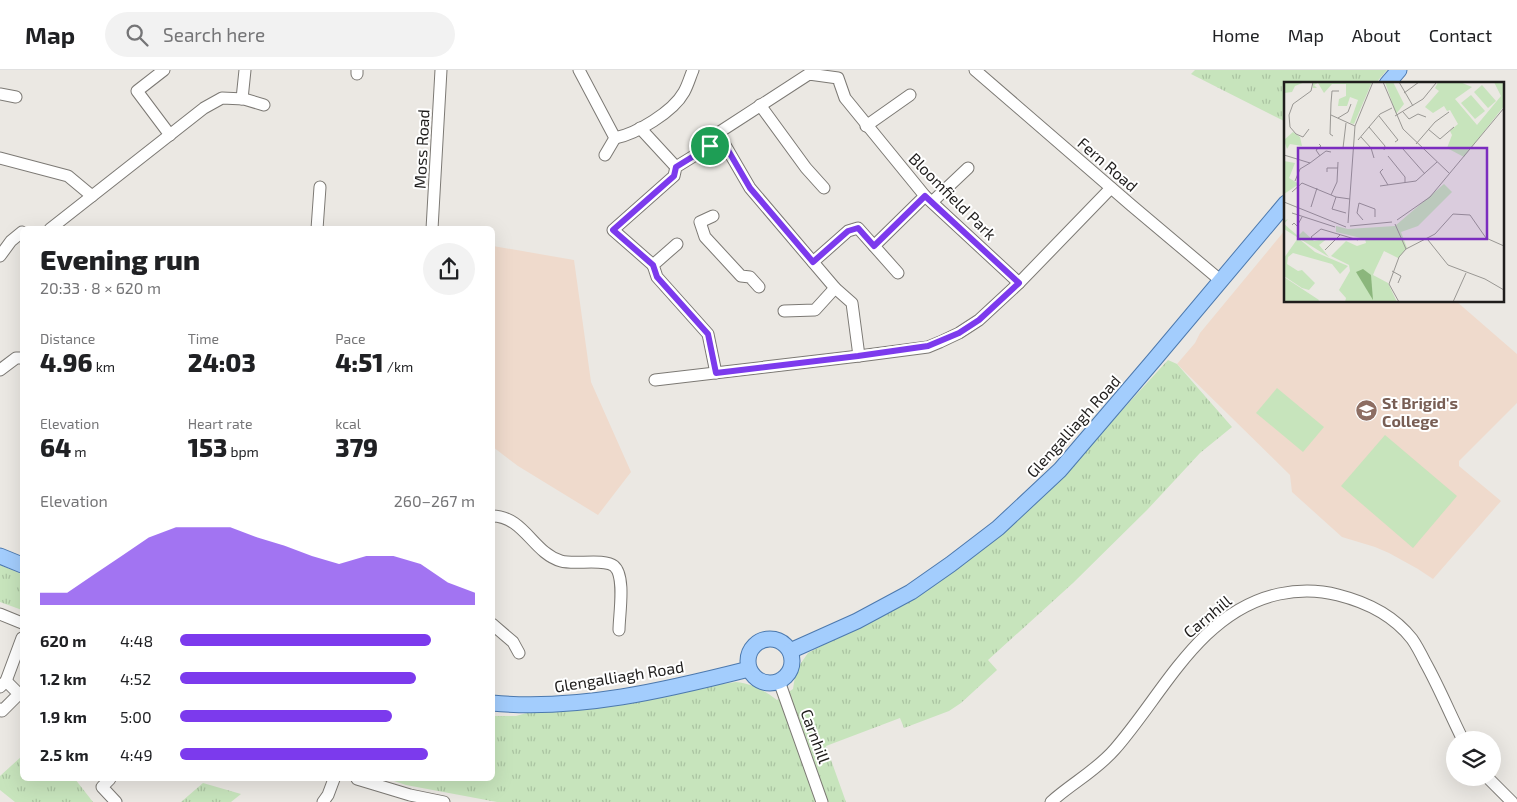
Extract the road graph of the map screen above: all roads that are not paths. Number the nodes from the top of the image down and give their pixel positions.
1 (164, 70) edge
2 (245, 70) edge
3 (441, 70) edge
4 (579, 70) edge
5 (693, 70) edge
6 (976, 70) edge
7 (1399, 70) edge
8 (1389, 82) edge
9 (0, 94) edge
10 (910, 95) dead end
11 (16, 97) dead end
12 (242, 99) junction
13 (264, 106) dead end
14 (760, 106) junction
15 (866, 126) junction
16 (640, 128) junction
17 (170, 135) junction
18 (720, 136) junction
19 (615, 138) junction
20 (605, 155) dead end
21 (0, 158) edge
22 (676, 167) junction
23 (968, 168) dead end
24 (320, 187) dead end
25 (824, 188) dead end
26 (1111, 188) junction
27 (92, 196) junction
28 (928, 199) junction
29 (1284, 205) edge
30 (713, 216) dead end
31 (54, 226) edge
32 (317, 226) edge
33 (432, 226) edge
34 (20, 234) edge
35 (677, 244) dead end
36 (874, 246) junction
37 (0, 256) edge
38 (813, 262) junction
39 (653, 265) junction
40 (898, 273) dead end
41 (1220, 280) junction
42 (1019, 283) junction
43 (760, 287) dead end
44 (835, 288) junction
45 (784, 311) dead end
46 (858, 356) junction
47 (20, 358) edge
48 (0, 370) edge
49 (716, 373) junction
50 (655, 380) dead end
51 (495, 516) edge
52 (0, 556) edge
53 (20, 564) edge
54 (0, 614) edge
55 (20, 621) edge
56 (495, 627) edge
57 (618, 630) dead end
58 (20, 643) edge
59 (790, 652) junction
60 (519, 653) dead end
61 (749, 669) junction
62 (779, 681) junction
63 (3, 684) edge
64 (495, 703) edge
65 (0, 709) edge
66 (1459, 731) edge
67 (108, 781) edge
68 (333, 781) edge
69 (364, 781) edge
70 (1496, 786) edge
71 (116, 802) edge
72 (323, 802) edge
73 (444, 802) edge
74 (822, 802) edge
75 (1051, 802) edge
76 (1512, 802) edge

1 - 17 street
2 - 12 street
3 - 33 street, Moss Road
4 - 19 street
5 - 16 street
6 - 26 street, Fern Road
7 - 8 main road
9 - 11 street
10 - 15 street
12 - 13 street
12 - 17 street
14 - 15 street, Bloomfield Park
14 - 18 street
14 - 25 street
15 - 28 street, Bloomfield Park
16 - 19 street
16 - 22 street
17 - 27 street
18 - 22 street
18 - 38 street
19 - 20 street
21 - 27 street
22 - 39 street
23 - 28 street
24 - 32 street
26 - 41 street, Fern Road
26 - 42 street
27 - 31 street
28 - 36 street
28 - 42 street, Bloomfield Park
29 - 41 main road, Glengalliagh Road
30 - 43 street
34 - 37 street
35 - 39 street
36 - 38 street
36 - 40 street
38 - 44 street
39 - 49 street
41 - 59 main road, Glengalliagh Road
42 - 46 street
44 - 45 street
44 - 46 street
46 - 49 street
47 - 48 street
49 - 50 street
51 - 57 street
52 - 53 main road
54 - 55 street
56 - 60 street
58 - 63 street
59 - 61 main road
59 - 62 main road
61 - 62 main road
61 - 64 main road, Glengalliagh Road
62 - 74 street, Carnhill
63 - 65 street
66 - 75 street, Carnhill
67 - 71 street
68 - 72 street
69 - 73 street
70 - 76 street

